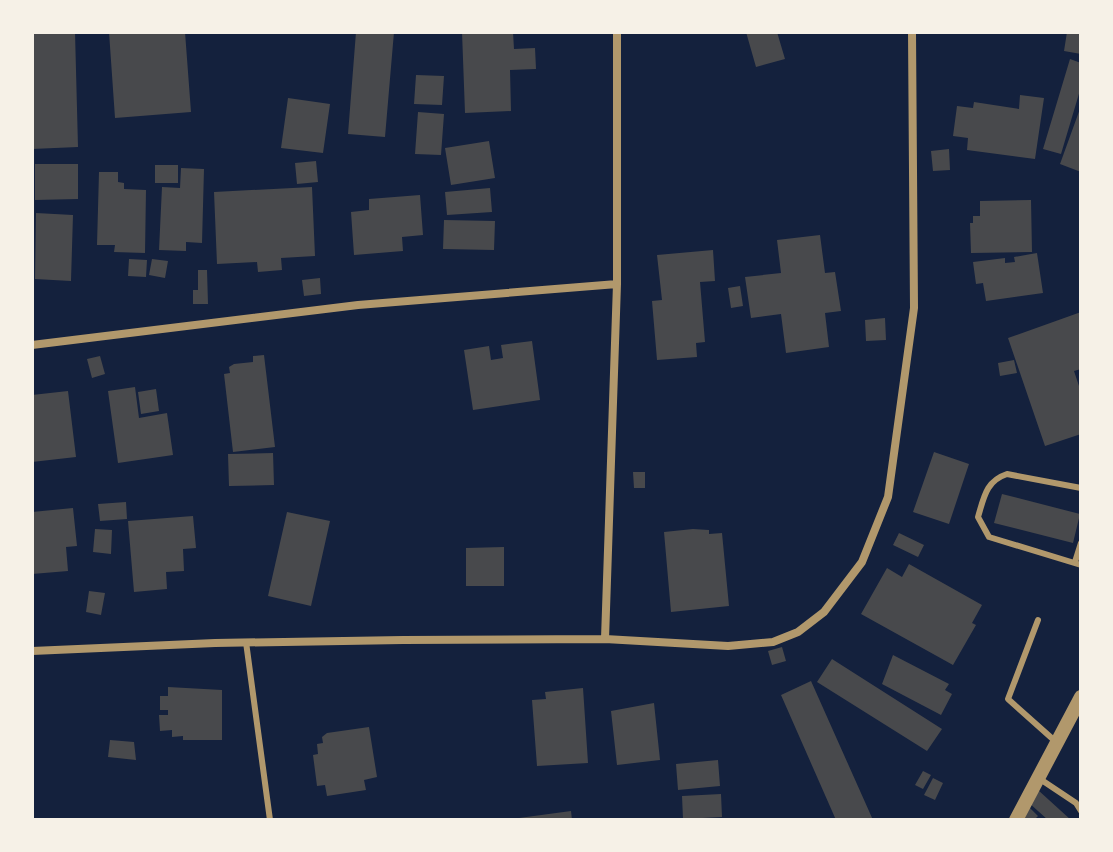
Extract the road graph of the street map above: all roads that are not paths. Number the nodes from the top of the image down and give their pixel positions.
1 (617, 32) edge
2 (912, 32) edge
3 (617, 284) junction
4 (32, 345) edge
5 (1081, 488) edge
6 (1081, 543) edge
7 (1078, 564) edge
8 (1038, 620) dead end
9 (605, 639) junction
10 (246, 642) junction
11 (32, 651) edge
12 (1081, 697) edge
13 (1058, 743) junction
14 (1040, 779) junction
15 (1081, 811) edge
16 (270, 820) edge
17 (1016, 820) edge

1 - 3 street
2 - 9 street
3 - 4 street
3 - 9 street
5 - 7 lane
6 - 7 lane
8 - 13 lane
9 - 10 street
10 - 11 street
10 - 16 lane
12 - 13 street
13 - 14 street
14 - 15 lane
14 - 17 street

